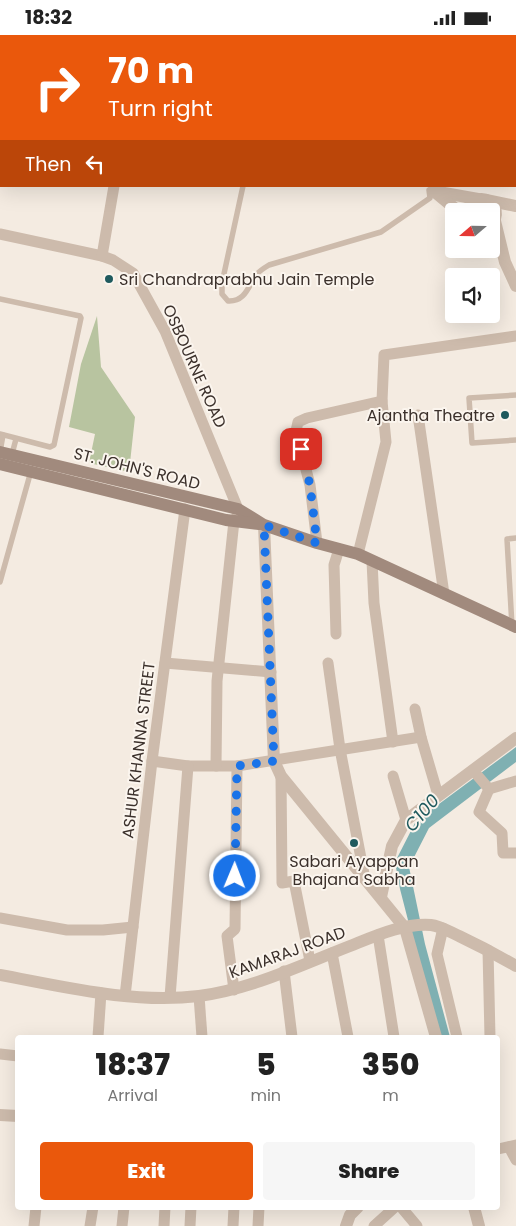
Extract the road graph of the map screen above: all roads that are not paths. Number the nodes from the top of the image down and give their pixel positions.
1 (114, 187) edge
2 (243, 187) edge
3 (430, 189) edge
4 (482, 200) junction
5 (448, 203) edge
6 (471, 203) edge
7 (489, 203) edge
8 (516, 206) edge
9 (516, 212) edge
10 (500, 219) edge
11 (0, 234) edge
12 (500, 244) edge
13 (102, 256) junction
14 (500, 256) edge
15 (505, 262) junction
16 (516, 286) edge
17 (0, 299) edge
18 (516, 336) edge
19 (516, 395) edge
20 (382, 401) junction
21 (418, 415) dead end
22 (2, 435) edge
23 (16, 439) junction
24 (516, 440) edge
25 (4, 453) edge
26 (0, 463) edge
27 (31, 471) junction
28 (186, 509) junction
29 (236, 517) junction
30 (264, 525) junction
31 (516, 538) edge
32 (317, 543) junction
33 (339, 549) junction
34 (358, 554) junction
35 (372, 561) junction
36 (0, 581) edge
37 (444, 594) junction
38 (514, 627) edge
39 (336, 634) dead end
40 (165, 663) junction
41 (328, 663) dead end
42 (219, 668) junction
43 (271, 672) junction
44 (415, 709) dead end
45 (421, 737) junction
46 (516, 738) edge
47 (393, 742) junction
48 (340, 749) junction
49 (152, 761) junction
50 (274, 761) junction
51 (188, 766) junction
52 (216, 766) junction
53 (237, 766) junction
54 (392, 775) dead end
55 (477, 775) dead end
56 (281, 776) junction
57 (516, 781) edge
58 (487, 787) junction
59 (438, 795) junction
60 (406, 819) junction
61 (516, 853) edge
62 (365, 879) junction
63 (382, 897) junction
64 (0, 918) edge
65 (133, 927) junction
66 (405, 927) junction
67 (443, 929) junction
68 (378, 935) junction
69 (488, 950) junction
70 (332, 953) junction
71 (310, 961) junction
72 (516, 966) edge
73 (284, 971) junction
74 (0, 975) edge
75 (234, 990) junction
76 (101, 993) junction
77 (125, 995) junction
78 (199, 996) junction
79 (170, 997) junction
80 (98, 1035) edge
81 (202, 1035) edge
82 (292, 1035) edge
83 (348, 1035) edge
84 (394, 1035) edge
85 (435, 1035) edge
86 (457, 1035) edge
87 (490, 1035) edge
88 (0, 1054) edge
89 (15, 1056) edge
90 (0, 1115) edge
91 (15, 1116) edge
92 (507, 1147) edge
93 (516, 1160) edge
94 (36, 1210) edge
95 (93, 1210) edge
96 (124, 1210) edge
97 (165, 1210) edge
98 (191, 1210) edge
99 (234, 1210) edge
100 (259, 1210) edge
101 (355, 1210) edge
102 (392, 1210) edge
103 (404, 1210) edge
104 (475, 1210) edge
105 (34, 1226) edge
106 (90, 1226) edge
107 (122, 1226) edge
108 (164, 1226) edge
109 (190, 1226) edge
110 (233, 1226) edge
111 (258, 1226) edge
112 (346, 1226) edge
113 (374, 1226) edge
114 (417, 1226) edge
115 (479, 1226) edge

1 - 13 street
2 - 3 lane
3 - 4 street
3 - 5 street
4 - 6 street
4 - 7 street
4 - 8 street
9 - 10 street
11 - 13 street, OSBOURNE ROAD
12 - 15 street
13 - 29 street, OSBOURNE ROAD
14 - 15 street
15 - 16 street
17 - 23 lane
18 - 20 street
19 - 24 lane
20 - 32 street
20 - 34 street
21 - 37 street
22 - 23 lane
22 - 25 lane
23 - 25 lane
25 - 29 main road, ST. JOHN'S ROAD
26 - 27 main road, ST. JOHN'S ROAD
27 - 28 main road, ST. JOHN'S ROAD
27 - 36 lane
28 - 29 main road, ST. JOHN'S ROAD
28 - 40 street, ASHUR KHANNA STREET
29 - 30 main road, ST. JOHN'S ROAD
29 - 42 street
30 - 32 main road, ST. JOHN'S ROAD
30 - 43 street
31 - 38 lane
32 - 33 main road, ST. JOHN'S ROAD
33 - 34 main road, ST. JOHN'S ROAD
33 - 39 street
34 - 35 main road, ST. JOHN'S ROAD
35 - 37 main road, ST. JOHN'S ROAD
35 - 47 street
37 - 38 main road, ST. JOHN'S ROAD
40 - 42 street
40 - 49 street, ASHUR KHANNA STREET
41 - 48 street
42 - 43 street
42 - 52 street
43 - 50 street
44 - 45 street
45 - 47 street
45 - 59 street
46 - 59 street
47 - 48 street
48 - 50 street
48 - 62 street
49 - 51 street
49 - 65 street, ASHUR KHANNA STREET
50 - 53 street
50 - 56 street
51 - 52 street
51 - 79 street
52 - 53 street
53 - 75 street
54 - 60 street
55 - 58 street
56 - 62 street
56 - 71 street
57 - 58 street
58 - 61 street
59 - 60 street
60 - 63 street
62 - 63 street
63 - 66 street
64 - 65 street
65 - 77 street, ASHUR KHANNA STREET
66 - 67 street, KAMARAJ ROAD
66 - 68 street, KAMARAJ ROAD
66 - 85 street
67 - 69 street, KAMARAJ ROAD
67 - 86 street
68 - 70 street, KAMARAJ ROAD
68 - 84 street
69 - 72 street, KAMARAJ ROAD
69 - 87 street
70 - 71 street, KAMARAJ ROAD
70 - 83 street
71 - 73 street, KAMARAJ ROAD
73 - 75 street, KAMARAJ ROAD
73 - 82 street
74 - 76 street, KAMARAJ ROAD
75 - 78 street, KAMARAJ ROAD
76 - 77 street, KAMARAJ ROAD
76 - 80 street
77 - 79 street, KAMARAJ ROAD
78 - 79 street, KAMARAJ ROAD
78 - 81 street
88 - 89 street
90 - 91 street
92 - 93 street
94 - 105 street
95 - 106 street
96 - 107 street
97 - 108 street
98 - 109 street
99 - 110 street
100 - 111 street
101 - 112 street
102 - 113 street
103 - 114 street
104 - 115 street

